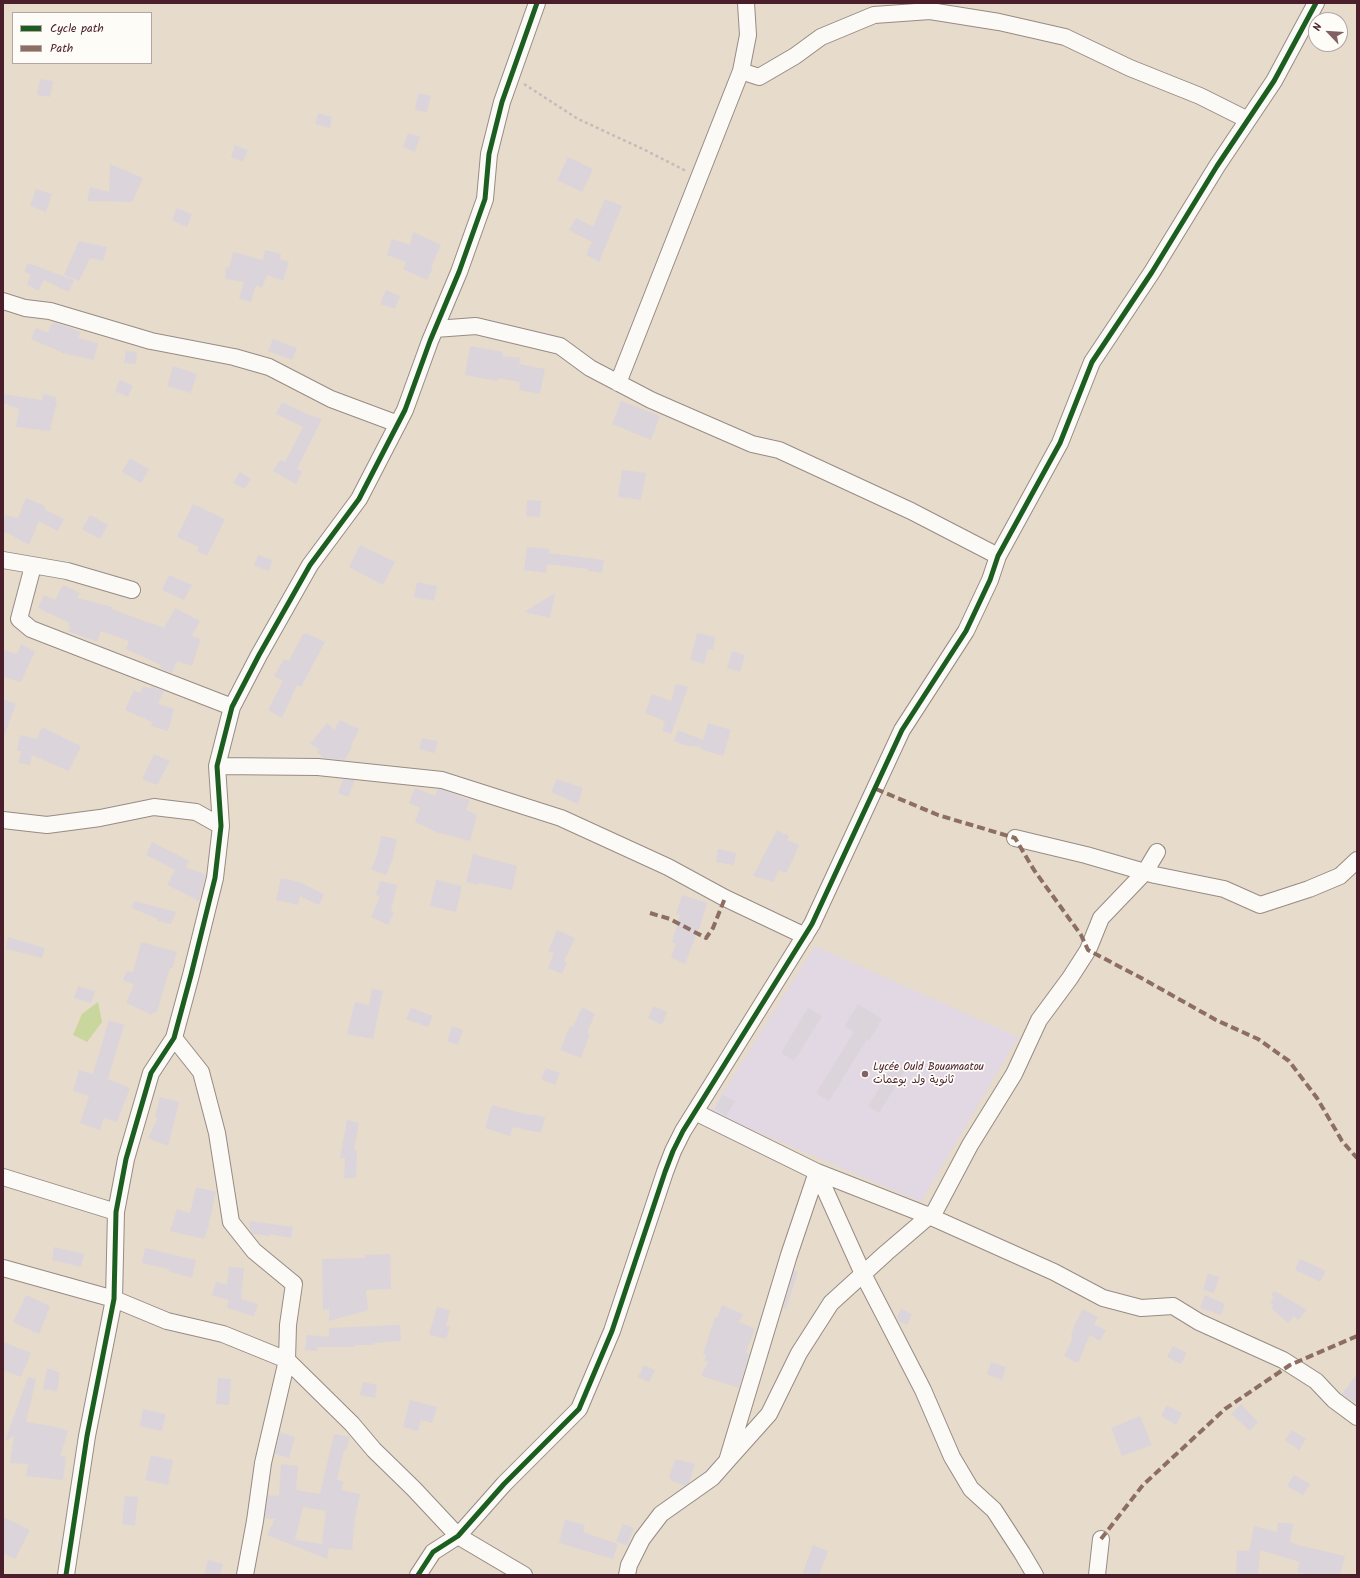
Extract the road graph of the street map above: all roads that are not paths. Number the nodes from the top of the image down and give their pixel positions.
1 (537, 3) edge
2 (746, 3) edge
3 (1316, 3) edge
4 (742, 71) junction
5 (1248, 120) junction
6 (3, 301) edge
7 (435, 329) junction
8 (618, 383) junction
9 (398, 424) junction
10 (998, 556) junction
11 (3, 560) edge
12 (33, 566) junction
13 (132, 590) dead end
14 (232, 707) junction
15 (217, 766) junction
16 (3, 820) edge
17 (221, 826) junction
18 (1015, 838) dead end
19 (1157, 852) dead end
20 (1357, 860) edge
21 (1145, 872) junction
22 (805, 936) junction
23 (174, 1038) junction
24 (695, 1112) junction
25 (817, 1172) junction
26 (3, 1177) edge
27 (116, 1212) junction
28 (929, 1216) junction
29 (3, 1268) edge
30 (863, 1274) junction
31 (114, 1298) junction
32 (287, 1360) junction
33 (1357, 1417) edge
34 (727, 1461) junction
35 (458, 1536) junction
36 (1101, 1539) dead end
37 (66, 1575) edge
38 (245, 1575) edge
39 (418, 1575) edge
40 (524, 1575) edge
41 (627, 1575) edge
42 (1035, 1575) edge
43 (1098, 1575) edge

1 - 7 street
2 - 4 street
3 - 5 street
4 - 5 street
4 - 8 street
5 - 10 street
6 - 9 street
7 - 8 street
7 - 9 street
8 - 10 street
9 - 14 street
10 - 22 street
11 - 12 street
12 - 13 street
12 - 14 street
14 - 15 street
15 - 17 street
15 - 22 street
16 - 17 street
17 - 23 street
18 - 21 street
19 - 21 street
20 - 21 street
21 - 28 street
22 - 24 street
23 - 27 street
23 - 32 street
24 - 25 street
24 - 35 street
25 - 28 street
25 - 30 street
25 - 34 street
26 - 27 street
27 - 31 street
28 - 30 street
28 - 33 street
29 - 31 street
30 - 34 street
30 - 42 street
31 - 32 street
31 - 37 street
32 - 35 street
32 - 38 street
34 - 41 street
35 - 39 street
35 - 40 street
36 - 43 street

